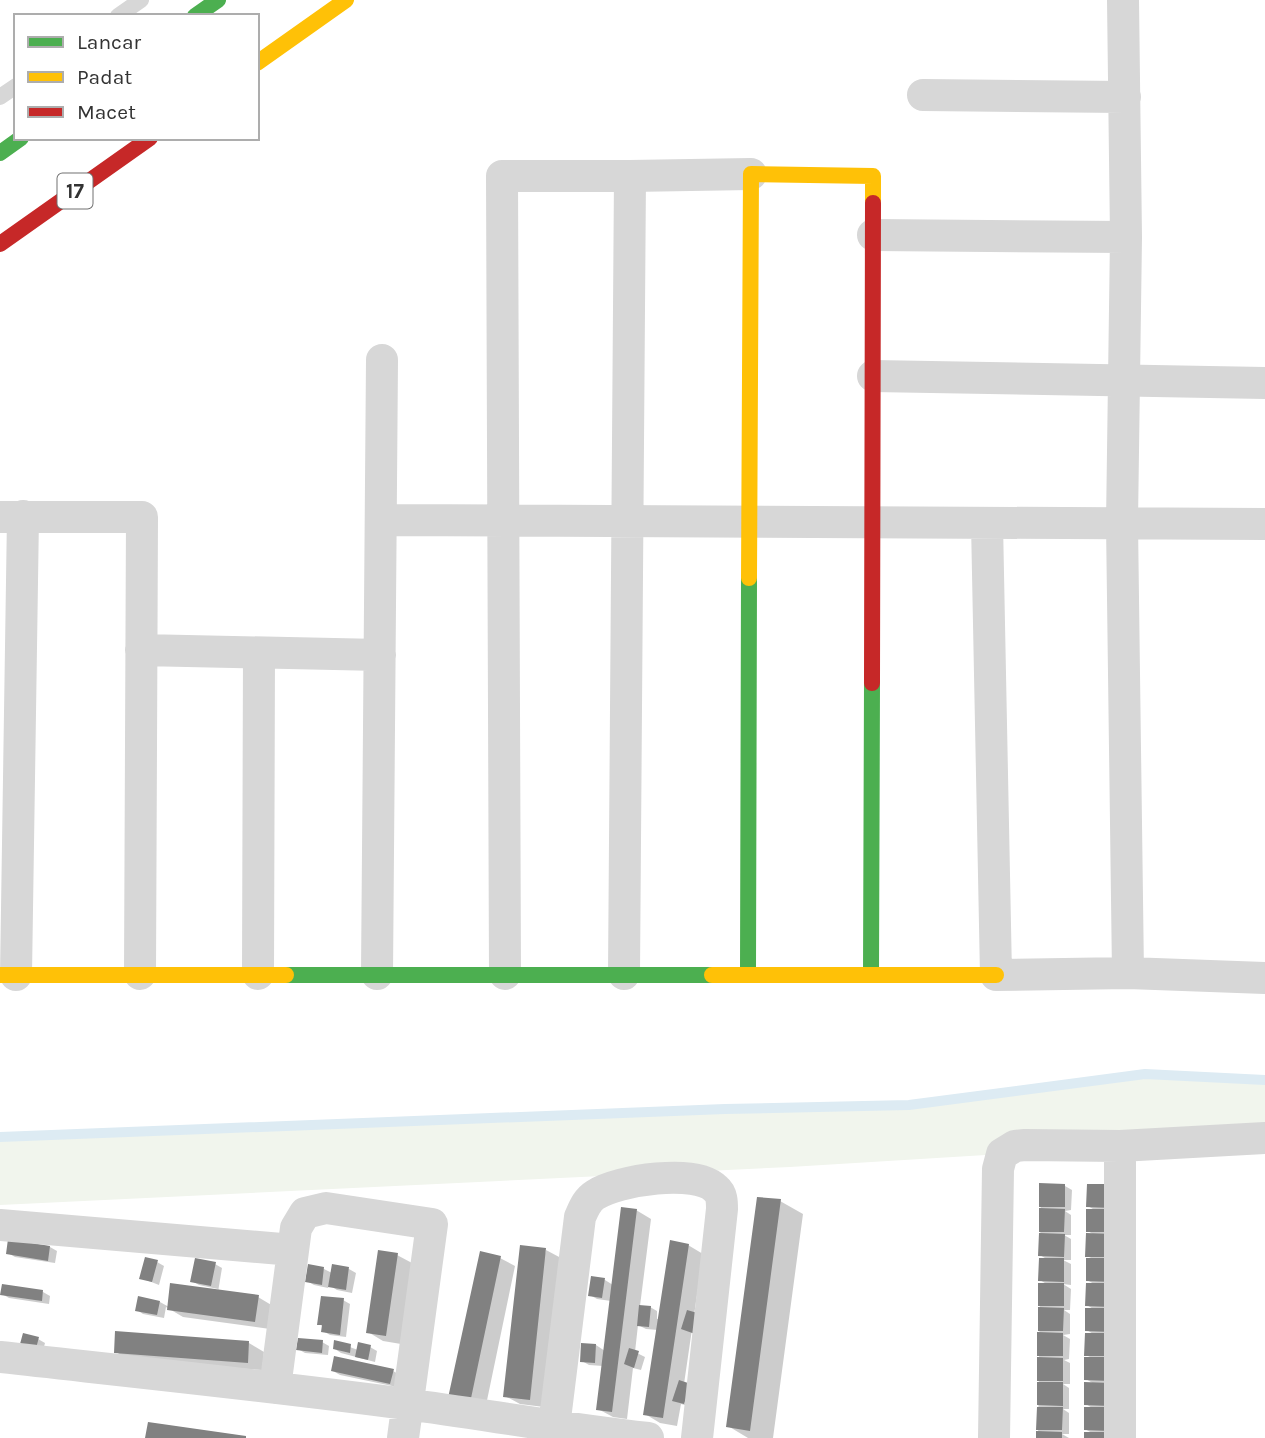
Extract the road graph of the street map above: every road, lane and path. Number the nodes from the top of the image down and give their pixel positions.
1 (141, 0) edge
2 (218, 0) edge
3 (346, 0) edge
4 (1123, 0) edge
5 (121, 14) edge
6 (198, 14) edge
7 (259, 62) edge
8 (923, 95) dead end
9 (1125, 97) junction
10 (17, 140) edge
11 (147, 140) edge
12 (0, 153) edge
13 (751, 174) junction
14 (629, 176) junction
15 (873, 235) junction
16 (1126, 237) junction
17 (0, 244) edge
18 (382, 360) dead end
19 (873, 376) junction
20 (1126, 379) junction
21 (1265, 383) edge
22 (11, 517) edge
23 (381, 520) junction
24 (503, 520) junction
25 (627, 521) junction
26 (750, 522) junction
27 (872, 522) junction
28 (987, 523) junction
29 (1122, 523) junction
30 (1265, 524) edge
31 (141, 650) junction
32 (260, 653) junction
33 (380, 655) junction
34 (1128, 973) junction
35 (140, 974) junction
36 (258, 974) junction
37 (377, 974) junction
38 (505, 974) junction
39 (624, 974) junction
40 (871, 974) junction
41 (8, 975) edge
42 (748, 975) junction
43 (996, 975) junction
44 (1265, 978) edge
45 (1265, 1138) edge
46 (1120, 1146) junction
47 (0, 1225) edge
48 (293, 1250) junction
49 (0, 1357) edge
50 (275, 1388) junction
51 (407, 1404) junction
52 (554, 1427) junction
53 (402, 1438) edge
54 (648, 1438) edge
55 (697, 1438) edge
56 (994, 1438) edge
57 (1120, 1438) edge

1 - 5 lane
2 - 6 main road
3 - 7 main road
4 - 9 street
8 - 9 street
9 - 16 street
10 - 12 main road
11 - 17 main road, 17
13 - 14 street
13 - 15 main road
13 - 26 main road
14 - 24 street
14 - 25 street
15 - 16 street
15 - 19 main road
16 - 20 street
18 - 23 street
19 - 20 street
19 - 27 main road
20 - 21 street
20 - 29 street
22 - 31 street
22 - 41 street
23 - 24 street
23 - 33 street
24 - 25 street
24 - 38 street
25 - 26 street
25 - 39 street
26 - 27 street
26 - 42 main road
27 - 28 street
27 - 40 main road
28 - 29 street
28 - 43 street
29 - 30 street
29 - 34 street
31 - 32 street
31 - 35 street
32 - 33 street
32 - 36 street
33 - 37 street
34 - 43 street
34 - 44 street
35 - 36 main road
35 - 41 main road
36 - 37 main road
37 - 38 main road
38 - 39 main road
39 - 42 main road
40 - 42 main road
40 - 43 main road
45 - 46 street
46 - 56 street
46 - 57 street
47 - 48 street
48 - 50 street
48 - 51 street
49 - 50 street
50 - 51 street
51 - 52 street
51 - 53 street
52 - 54 street
52 - 55 street

